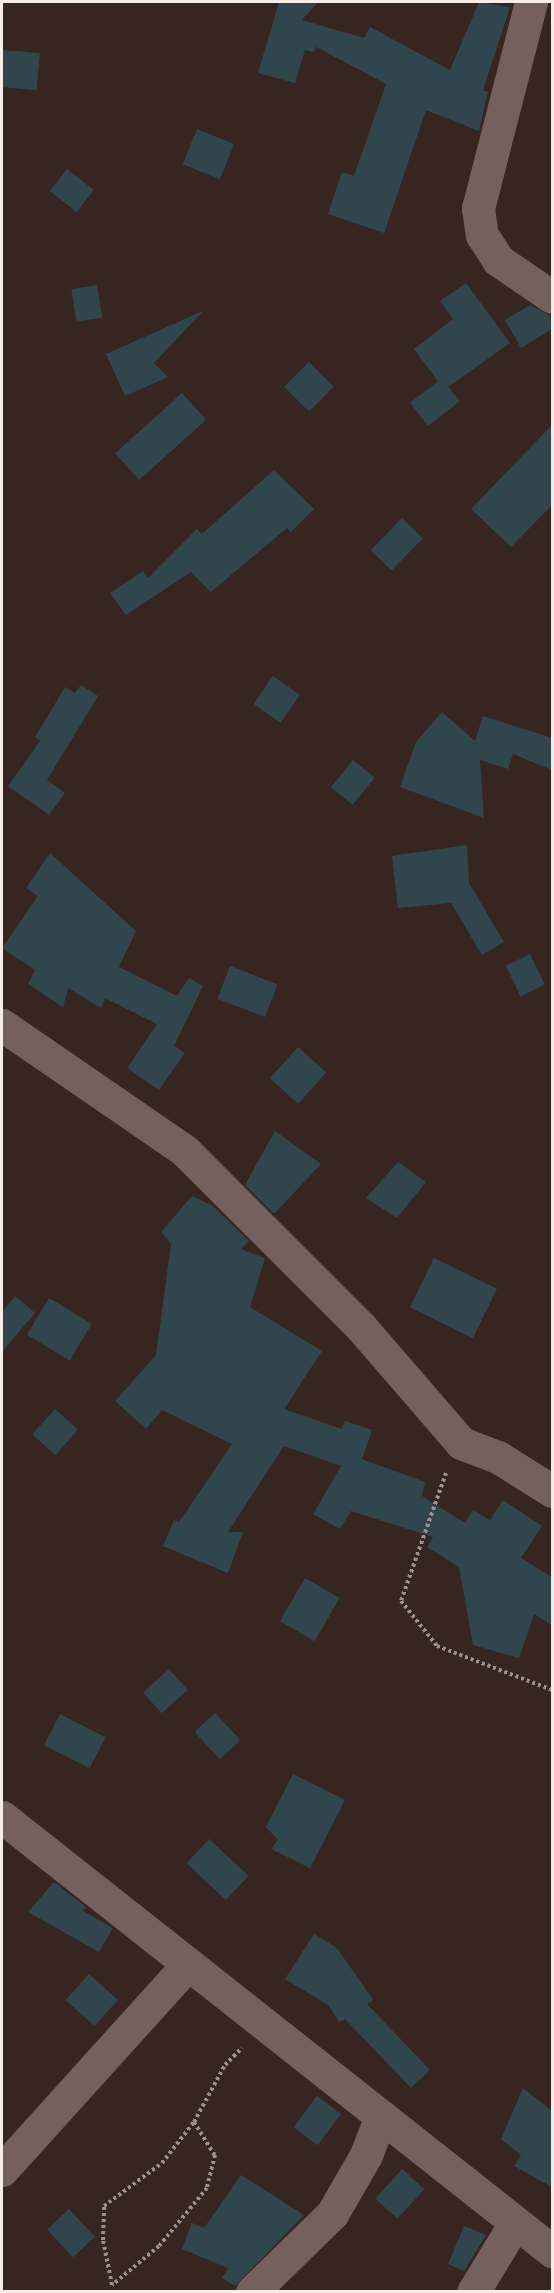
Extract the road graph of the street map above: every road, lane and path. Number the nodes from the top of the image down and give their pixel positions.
1 (531, 2) edge
2 (552, 297) edge
3 (2, 1025) edge
4 (461, 1443) junction
5 (552, 1491) edge
6 (552, 1690) edge
7 (2, 1817) edge
8 (189, 1964) junction
9 (265, 2024) junction
10 (381, 2116) junction
11 (194, 2122) junction
12 (2, 2170) edge
13 (515, 2223) junction
14 (552, 2251) edge
15 (252, 2292) edge
16 (473, 2292) edge

1 - 2 street
3 - 4 street
4 - 5 street
4 - 6 path
7 - 8 street
8 - 9 street
8 - 12 street
9 - 10 street
9 - 11 path
10 - 13 street
10 - 15 street
11 - 11 path
13 - 14 street
13 - 16 street

